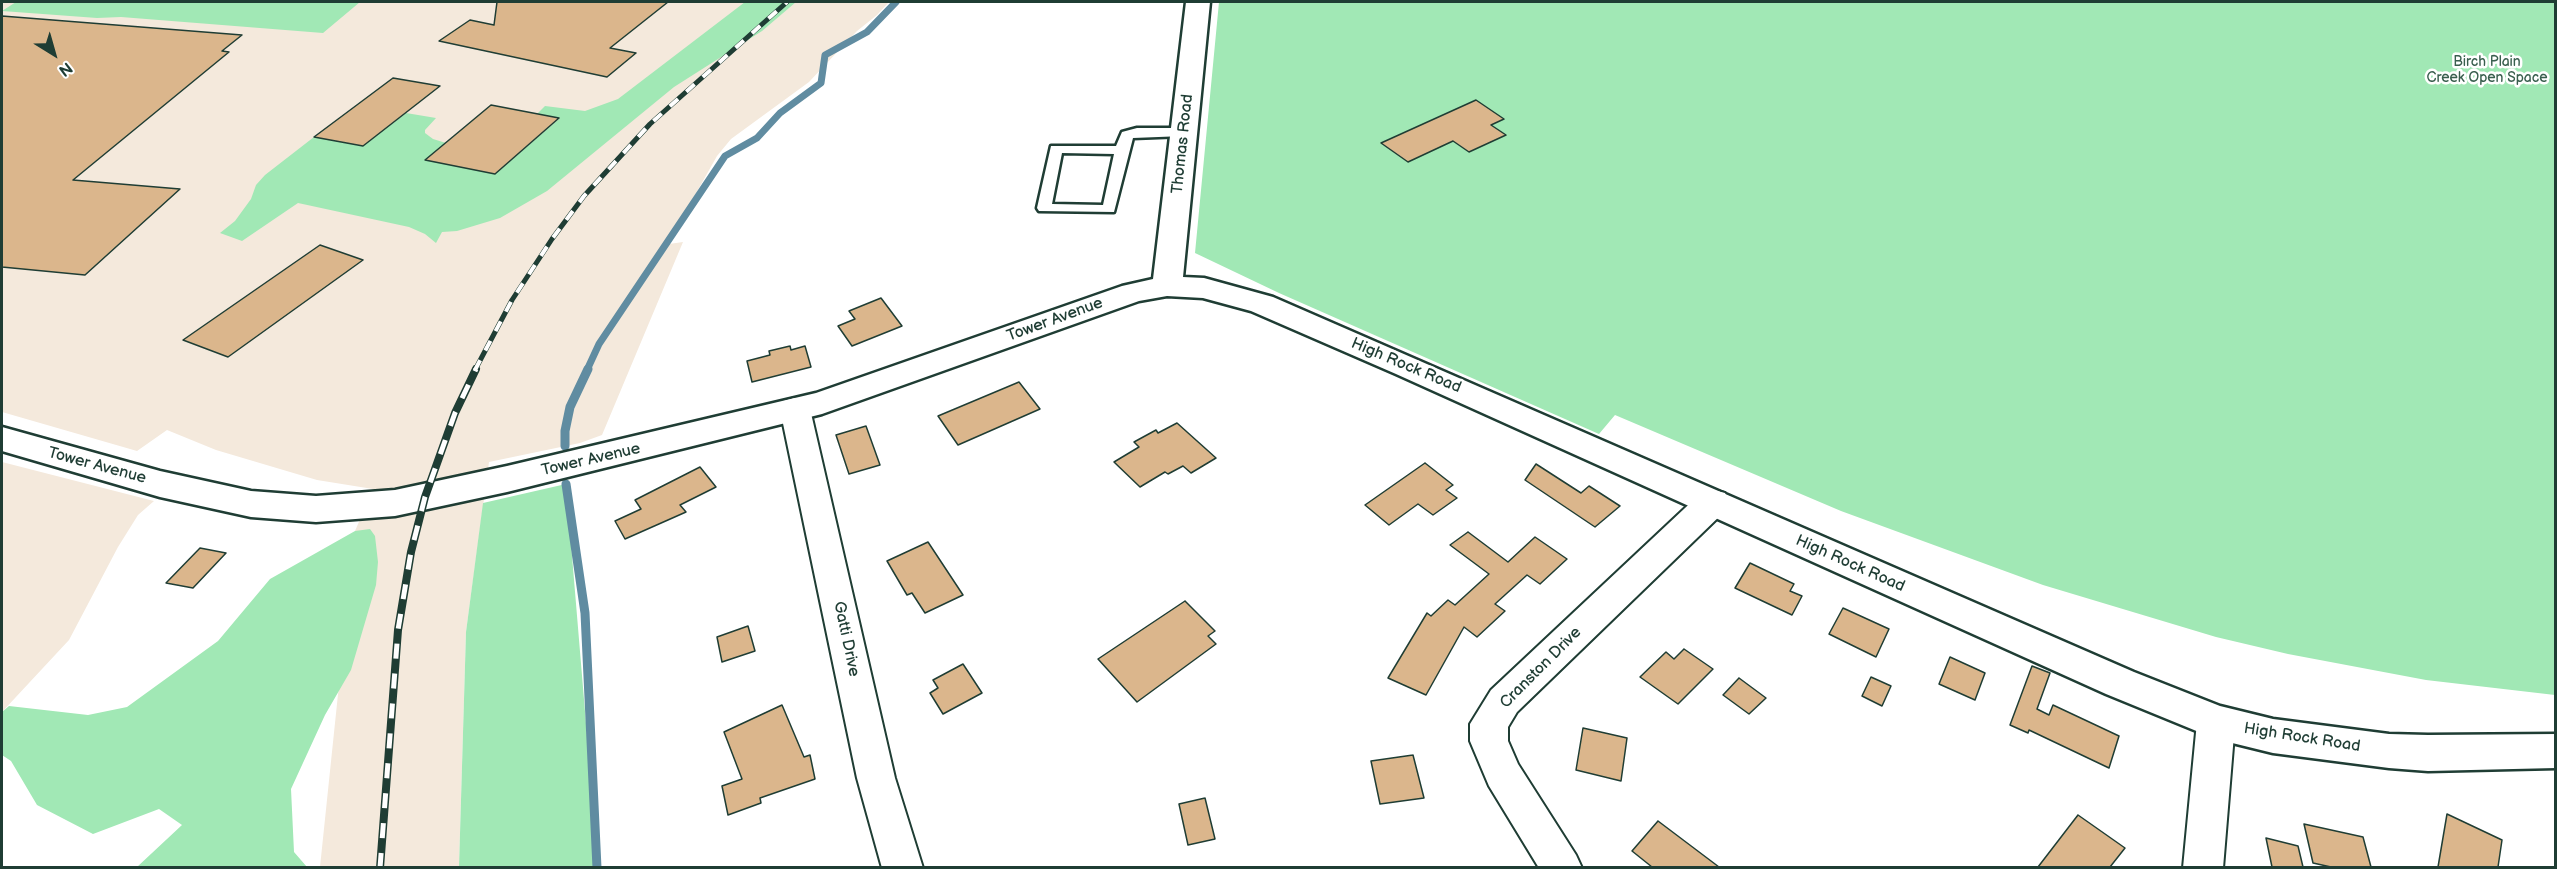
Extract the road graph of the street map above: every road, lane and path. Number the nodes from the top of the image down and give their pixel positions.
1 (1198, 2) edge
2 (1184, 132) junction
3 (1121, 150) junction
4 (1167, 286) junction
5 (795, 410) junction
6 (2, 439) edge
7 (1713, 502) junction
8 (2216, 722) junction
9 (2556, 751) edge
10 (903, 867) edge
11 (1562, 867) edge
12 (2204, 867) edge

1 - 2 main road, Thomas Road
2 - 3 lane
2 - 4 main road, Thomas Road
3 - 3 lane
4 - 5 main road, Tower Avenue
4 - 7 main road, High Rock Road
5 - 6 main road, Tower Avenue
5 - 10 street, Gatti Drive
7 - 8 main road, High Rock Road
7 - 11 street, Cranston Drive
8 - 9 main road, High Rock Road
8 - 12 street

